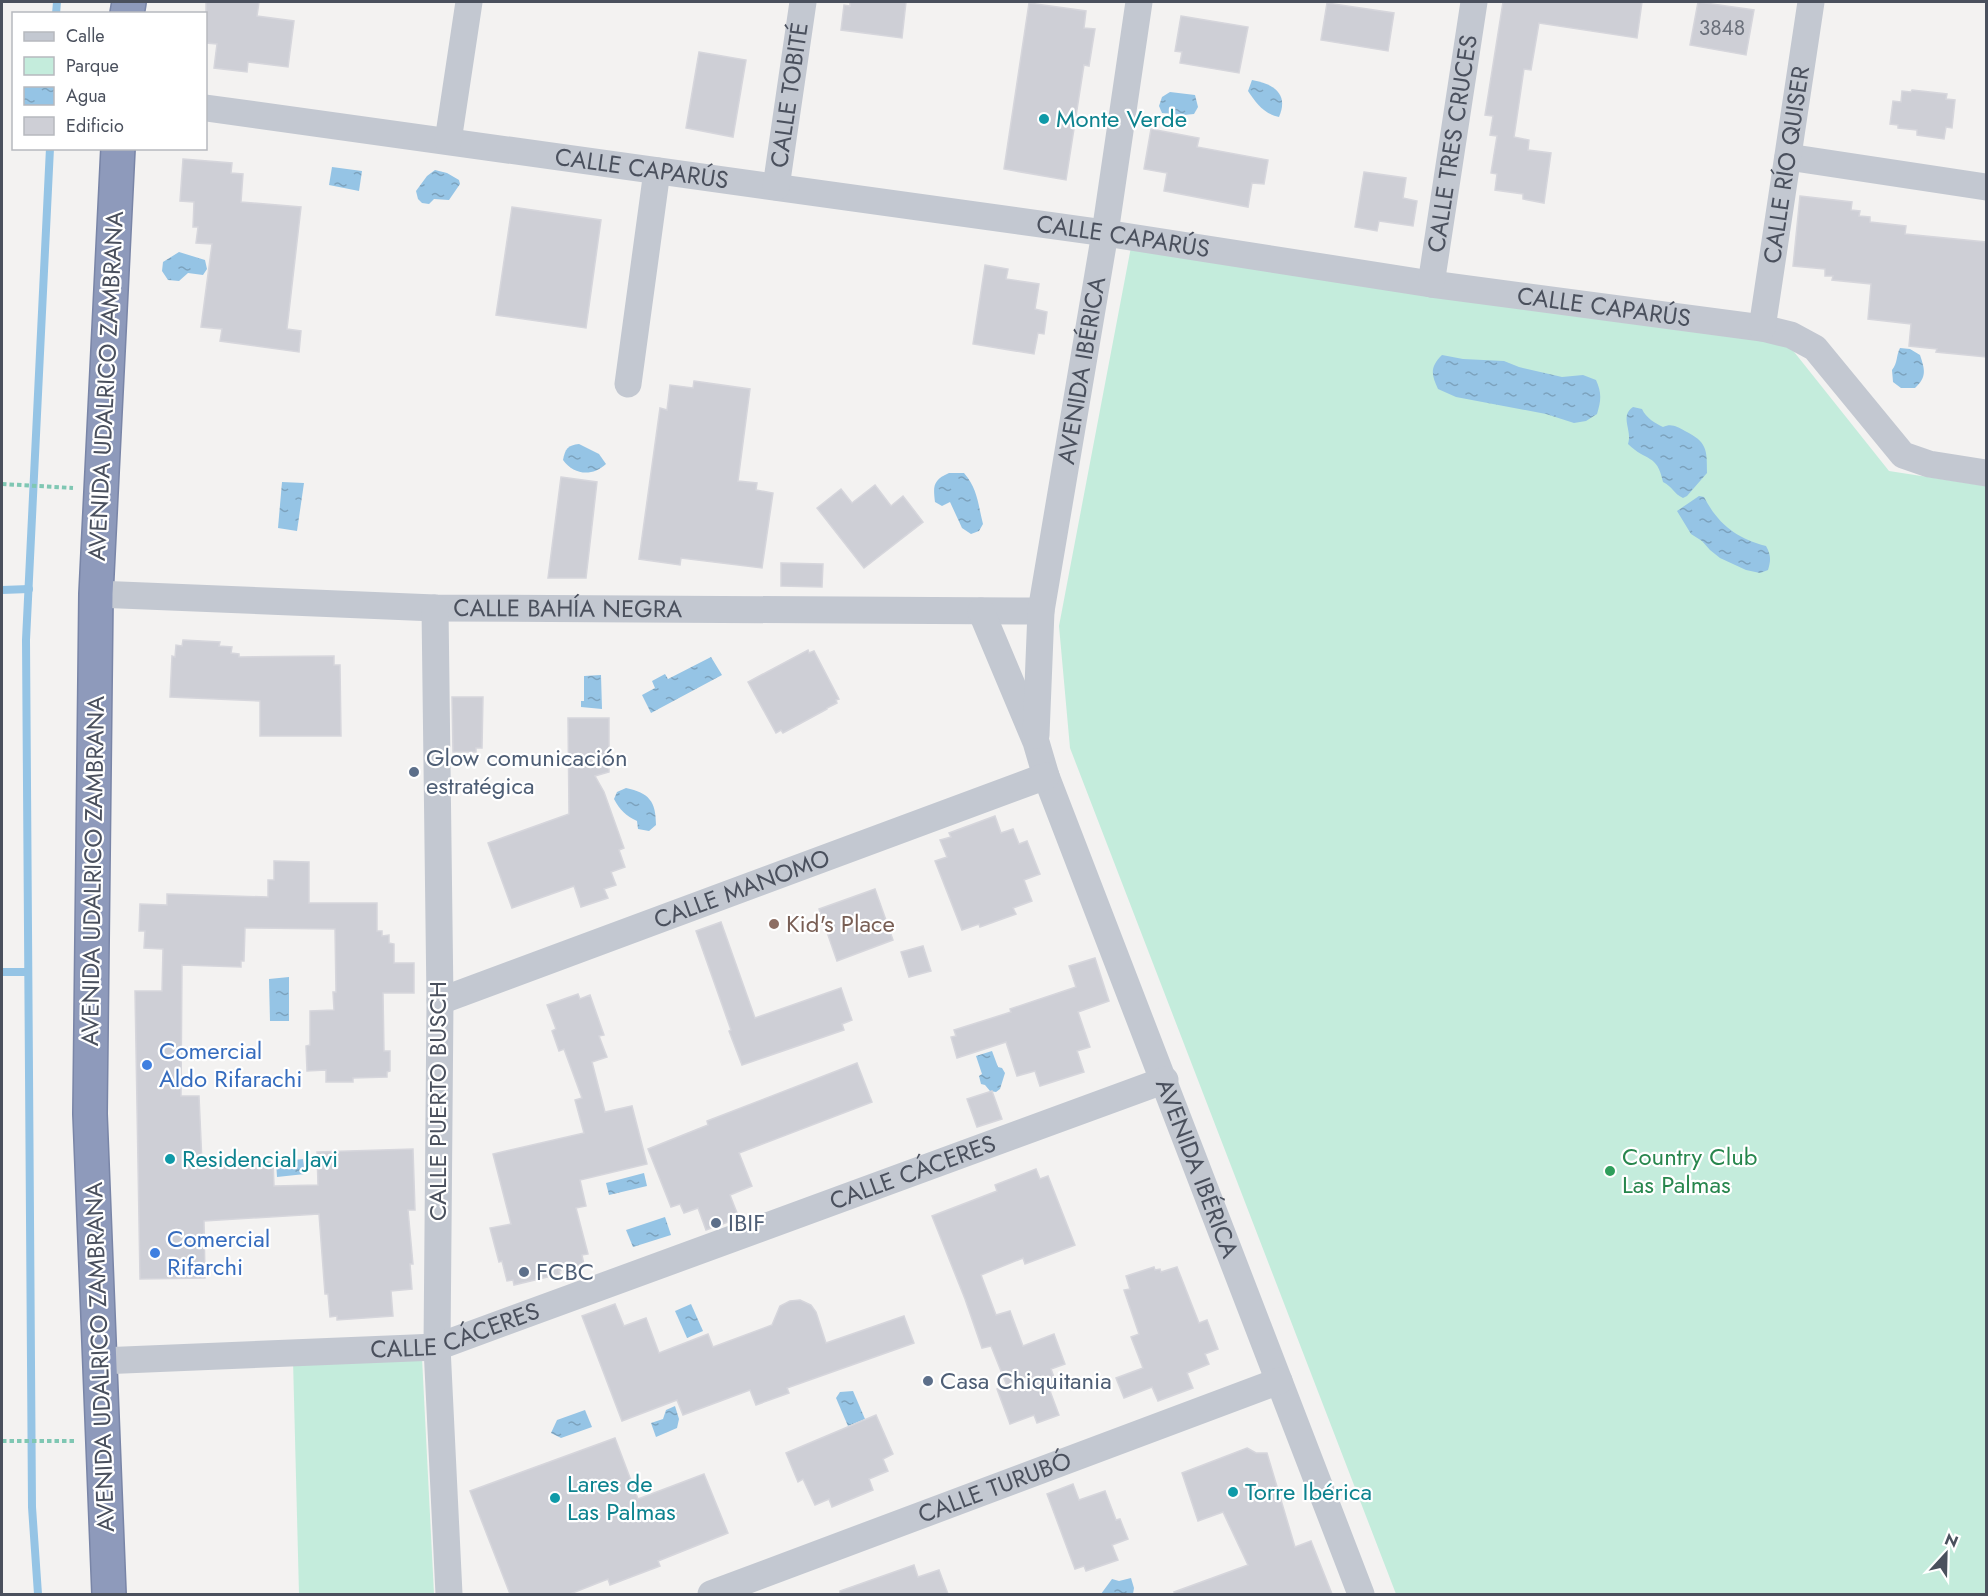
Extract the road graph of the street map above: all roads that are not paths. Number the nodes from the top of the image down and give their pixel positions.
1 (469, 2) edge
2 (803, 2) edge
3 (1139, 2) edge
4 (1474, 2) edge
5 (1811, 2) edge
6 (207, 108) edge
7 (448, 141) junction
8 (118, 150) edge
9 (1788, 157) junction
10 (657, 171) junction
11 (776, 187) junction
12 (1986, 188) edge
13 (1105, 233) junction
14 (1431, 284) junction
15 (1762, 328) junction
16 (628, 384) dead end
17 (1986, 473) edge
18 (96, 594) junction
19 (435, 608) junction
20 (981, 611) junction
21 (1041, 611) junction
22 (1036, 742) junction
23 (1046, 776) junction
24 (440, 1001) junction
25 (1165, 1080) junction
26 (436, 1347) junction
27 (100, 1361) junction
28 (1279, 1381) junction
29 (109, 1594) edge
30 (448, 1594) edge
31 (711, 1594) edge
32 (1361, 1594) edge

1 - 7 street
2 - 11 street, CALLE TOBITÉ
3 - 13 street, AVENIDA IBÉRICA
4 - 14 street, CALLE TRES CRUCES
5 - 9 street, CALLE RÍO QUISER
6 - 7 street, CALLE CAPARÚS
7 - 10 street, CALLE CAPARÚS
8 - 18 highway, AVENIDA UDALRICO ZAMBRANA
9 - 12 street
9 - 15 street, CALLE RÍO QUISER
10 - 11 street, CALLE CAPARÚS
10 - 16 street
11 - 13 street, CALLE CAPARÚS
13 - 14 street, CALLE CAPARÚS
13 - 21 street, AVENIDA IBÉRICA
14 - 15 street, CALLE CAPARÚS
15 - 17 street, CALLE CAPARÚS
18 - 19 street, CALLE BAHÍA NEGRA
18 - 27 highway, AVENIDA UDALRICO ZAMBRANA
19 - 20 street, CALLE BAHÍA NEGRA
19 - 24 street, CALLE PUERTO BUSCH
20 - 21 street, CALLE BAHÍA NEGRA
20 - 22 street, AVENIDA IBÉRICA
21 - 22 street, AVENIDA IBÉRICA
22 - 23 street, AVENIDA IBÉRICA
23 - 24 street, CALLE MANOMO
23 - 25 street, AVENIDA IBÉRICA
24 - 26 street, CALLE PUERTO BUSCH
25 - 26 street, CALLE CÁCERES
25 - 28 street, AVENIDA IBÉRICA
26 - 27 street, CALLE CÁCERES
26 - 30 street, CALLE PUERTO BUSCH
27 - 29 highway, AVENIDA UDALRICO ZAMBRANA
28 - 31 street, CALLE TURUBÓ
28 - 32 street, AVENIDA IBÉRICA

